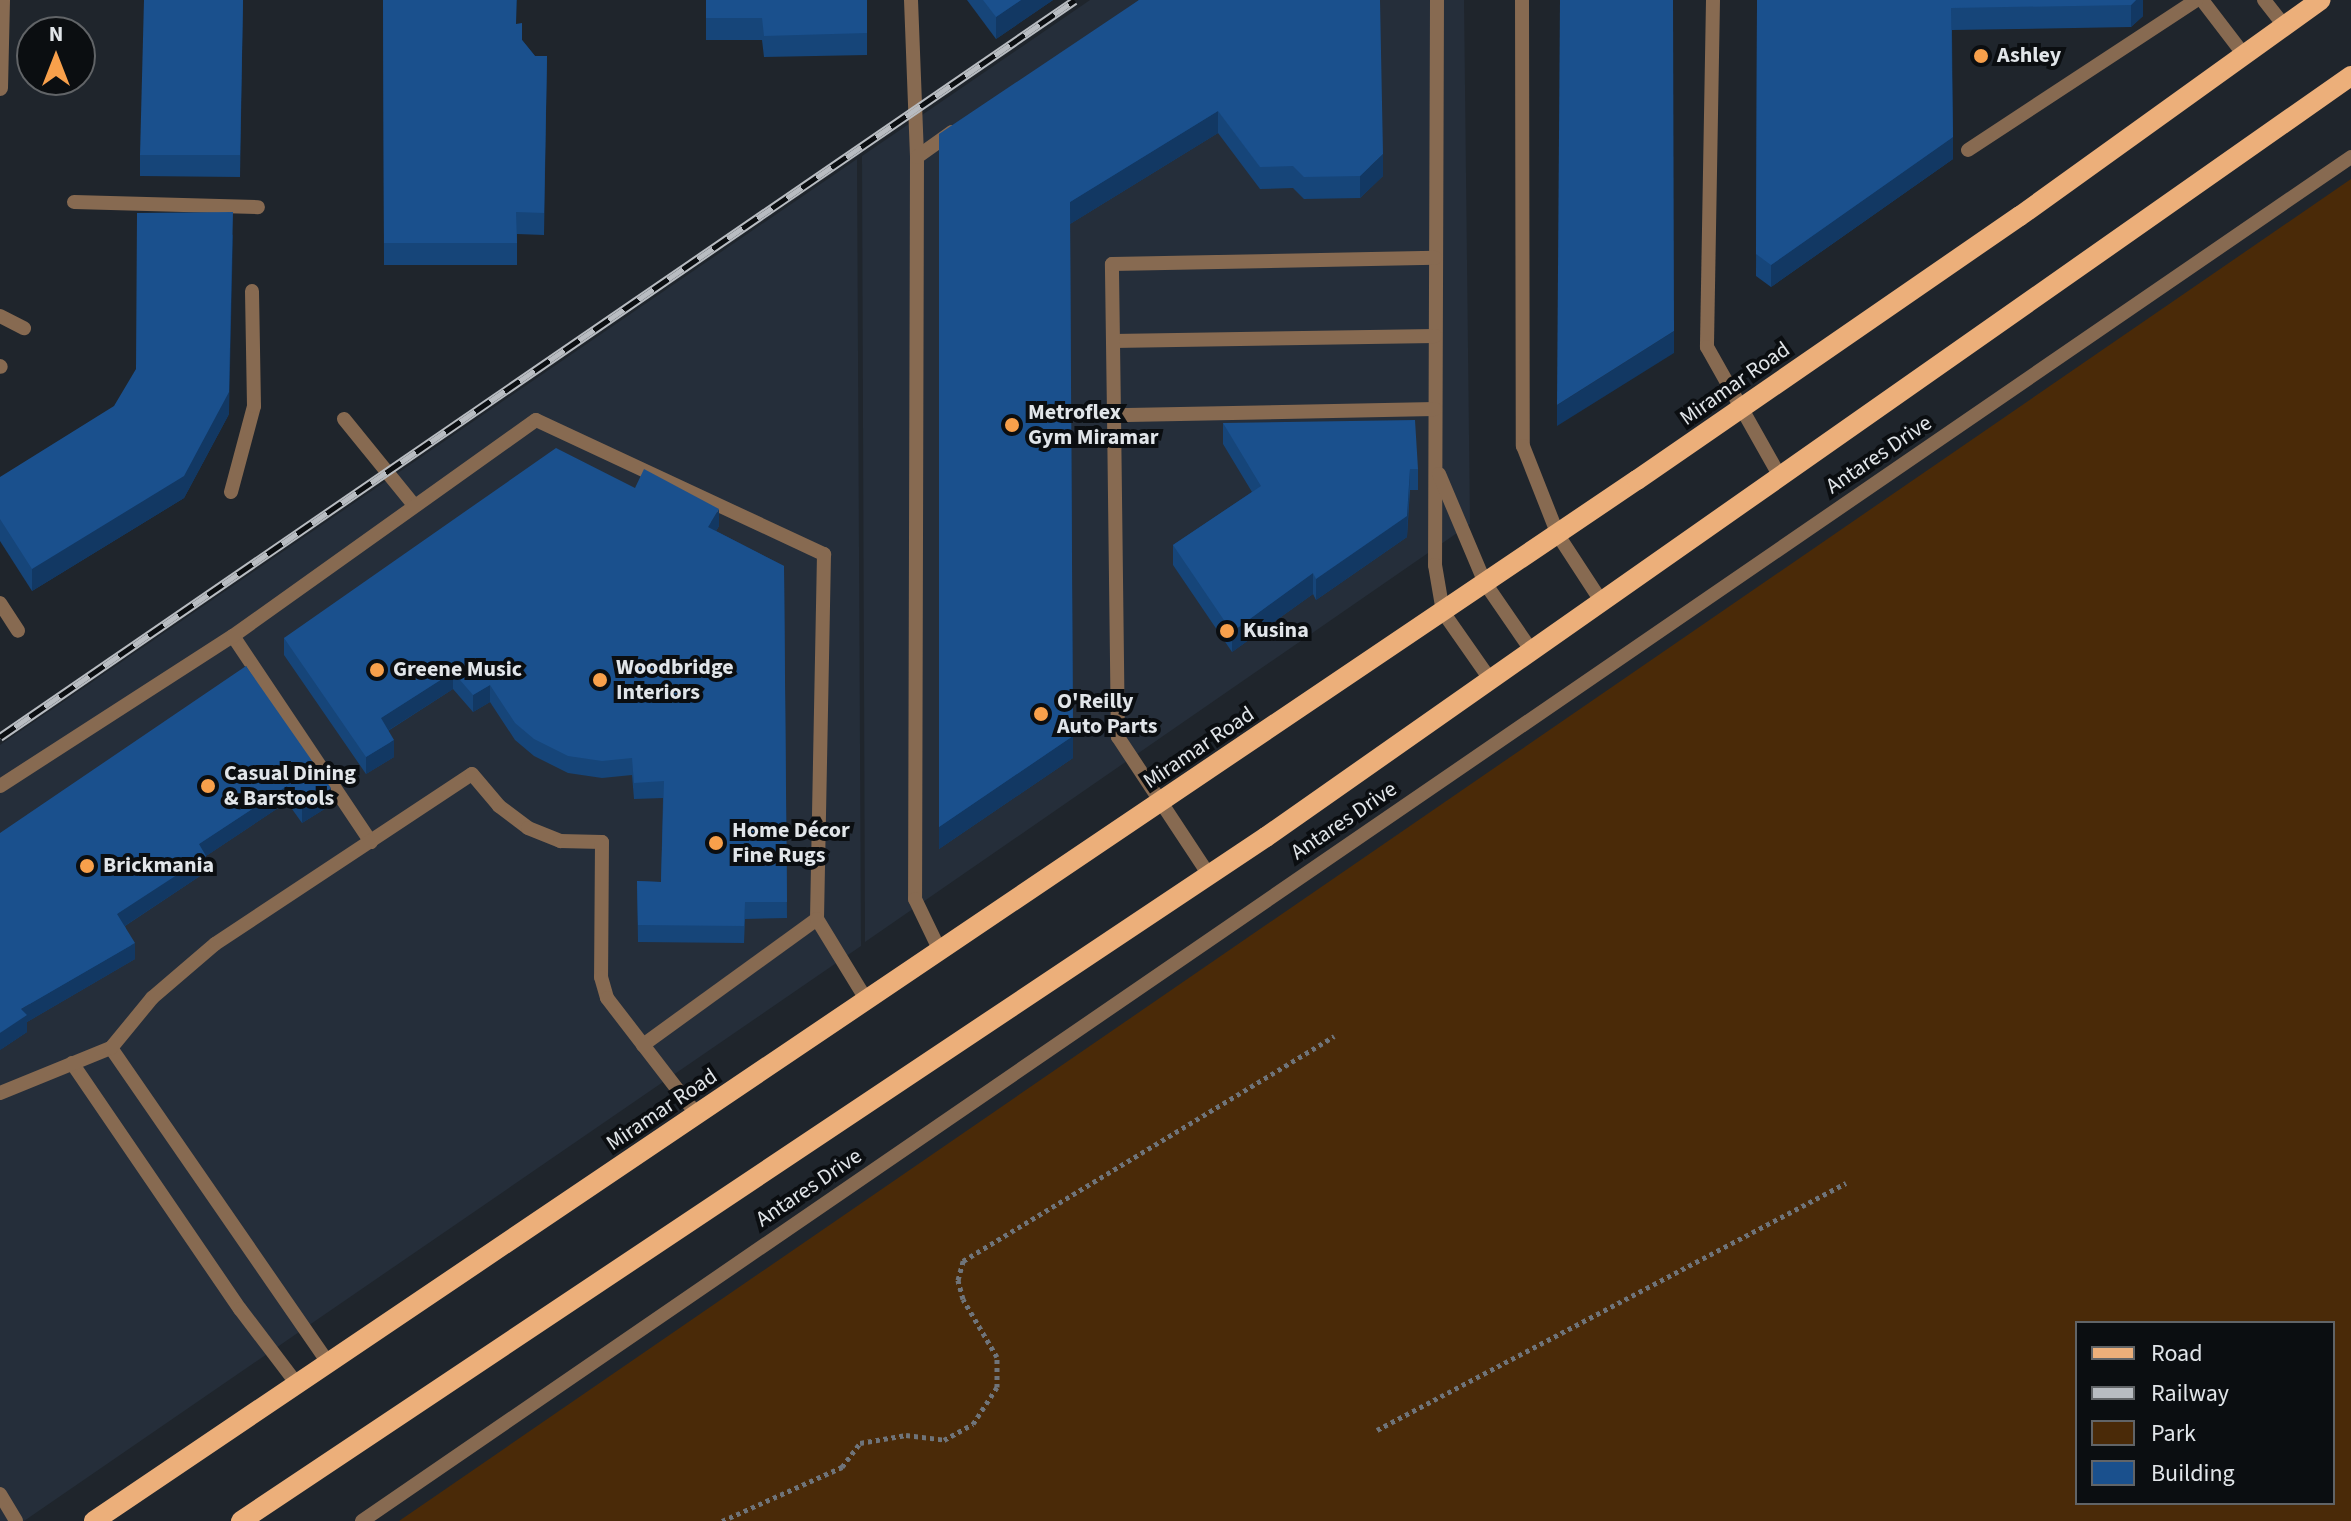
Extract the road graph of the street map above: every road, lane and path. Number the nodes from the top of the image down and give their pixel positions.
1 (2, 0) edge
2 (911, 0) edge
3 (1437, 0) edge
4 (1522, 0) edge
5 (1713, 0) edge
6 (2199, 0) edge
7 (2264, 0) edge
8 (2321, 0) edge
9 (2284, 26) junction
10 (2244, 55) junction
11 (2351, 76) edge
12 (0, 88) edge
13 (967, 122) edge
14 (1968, 150) dead end
15 (917, 157) junction
16 (2351, 157) edge
17 (74, 202) dead end
18 (258, 207) dead end
19 (1435, 258) junction
20 (252, 291) dead end
21 (0, 316) edge
22 (24, 328) dead end
23 (1435, 336) junction
24 (1113, 341) junction
25 (1435, 409) junction
26 (1741, 409) junction
27 (1114, 415) junction
28 (344, 419) dead end
29 (1437, 470) junction
30 (1779, 475) junction
31 (231, 492) dead end
32 (413, 504) junction
33 (1558, 535) junction
34 (1485, 583) junction
35 (1601, 601) junction
36 (0, 603) edge
37 (1443, 612) junction
38 (18, 631) dead end
39 (233, 636) junction
40 (1531, 650) junction
41 (1490, 679) junction
42 (0, 786) edge
43 (1160, 803) junction
44 (371, 842) junction
45 (1209, 875) junction
46 (817, 919) junction
47 (940, 951) junction
48 (867, 1001) junction
49 (1334, 1036) dead end
50 (643, 1045) junction
51 (111, 1048) junction
52 (72, 1063) junction
53 (0, 1093) edge
54 (697, 1115) junction
55 (1846, 1183) dead end
56 (328, 1363) junction
57 (297, 1384) junction
58 (1377, 1430) dead end
59 (0, 1494) edge
60 (16, 1521) edge
61 (94, 1521) edge
62 (241, 1521) edge
63 (362, 1521) edge
64 (722, 1521) edge

1 - 12 street
2 - 15 lane
3 - 19 lane
4 - 33 lane
5 - 26 lane
6 - 10 lane
6 - 14 lane
7 - 9 lane
8 - 9 main road, Miramar Road
9 - 10 main road, Miramar Road
10 - 26 main road, Miramar Road
11 - 30 main road
13 - 15 lane
15 - 47 lane
16 - 63 lane, Antares Drive
17 - 18 lane
19 - 23 lane
19 - 24 lane
20 - 31 lane
21 - 22 lane
23 - 24 lane
23 - 25 lane
24 - 27 lane
25 - 27 lane
25 - 29 lane
26 - 30 lane
26 - 33 main road, Miramar Road
27 - 43 lane
28 - 32 lane
29 - 34 lane
29 - 37 lane
30 - 35 main road
32 - 39 lane
32 - 46 lane
33 - 34 main road, Miramar Road
33 - 35 lane
34 - 37 main road, Miramar Road
34 - 40 lane
35 - 40 main road
36 - 38 lane
37 - 41 lane
37 - 43 main road, Miramar Road
39 - 42 lane
39 - 44 lane
40 - 41 main road
41 - 45 main road
43 - 45 lane
43 - 47 main road, Miramar Road
44 - 50 lane
44 - 51 lane
45 - 62 main road
46 - 48 lane
46 - 50 lane
47 - 48 main road, Miramar Road
48 - 54 main road, Miramar Road
49 - 64 path
50 - 54 lane
51 - 52 lane
51 - 56 lane
52 - 53 lane
52 - 57 lane
54 - 56 main road, Miramar Road
55 - 58 path
56 - 57 main road, Miramar Road
57 - 61 main road, Miramar Road
59 - 60 lane

